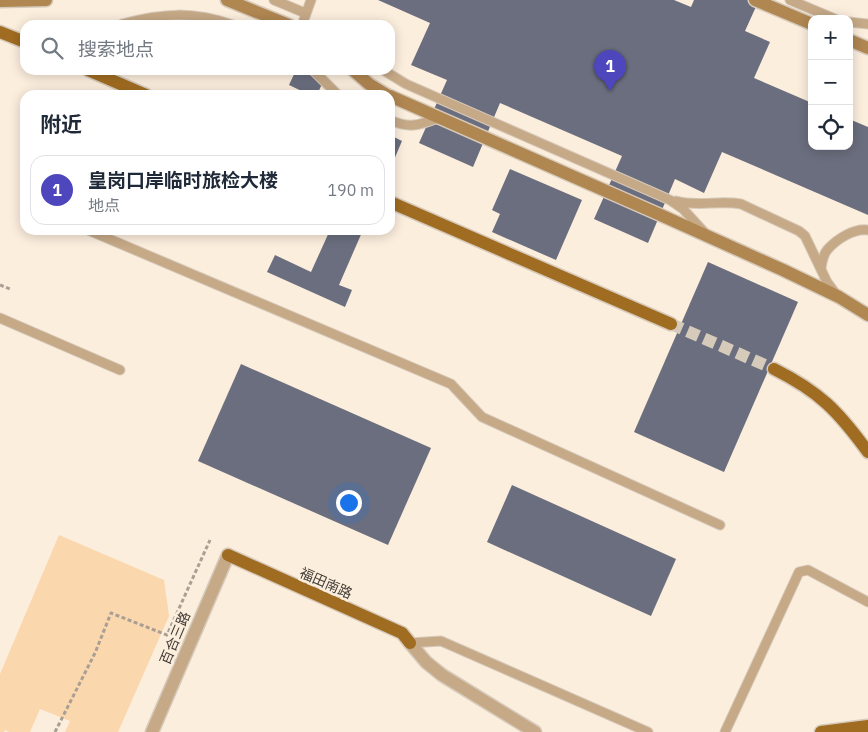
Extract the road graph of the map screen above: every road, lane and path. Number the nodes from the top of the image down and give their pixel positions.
1 (46, 0) edge
2 (227, 0) edge
3 (274, 0) edge
4 (311, 0) edge
5 (755, 0) edge
6 (790, 0) edge
7 (0, 1) edge
8 (305, 13) junction
9 (826, 15) edge
10 (137, 20) edge
11 (212, 20) edge
12 (277, 20) edge
13 (303, 20) edge
14 (808, 22) edge
15 (853, 22) edge
16 (868, 24) edge
17 (0, 32) edge
18 (20, 40) edge
19 (853, 42) edge
20 (868, 48) edge
21 (100, 75) edge
22 (318, 75) edge
23 (359, 75) edge
24 (391, 75) edge
25 (134, 90) edge
26 (333, 90) edge
27 (379, 90) edge
28 (395, 99) edge
29 (438, 118) junction
30 (395, 122) edge
31 (670, 200) junction
32 (395, 204) edge
33 (868, 230) edge
34 (100, 235) edge
35 (710, 237) junction
36 (821, 269) junction
37 (0, 285) edge
38 (10, 289) dead end
39 (839, 297) junction
40 (868, 315) edge
41 (0, 318) edge
42 (671, 324) tunnel mouth
43 (774, 369) tunnel mouth
44 (120, 370) dead end
45 (868, 452) edge
46 (720, 524) dead end
47 (210, 540) dead end
48 (228, 555) joint
49 (868, 602) edge
50 (410, 643) junction
51 (868, 726) edge
52 (55, 732) edge
53 (152, 732) edge
54 (535, 732) edge
55 (648, 732) edge
56 (725, 732) edge
57 (821, 732) edge

1 - 7 main road
2 - 12 main road
3 - 8 lane
4 - 8 lane
5 - 14 main road
6 - 9 lane
8 - 13 lane
10 - 11 lane
15 - 16 lane
17 - 18 main road
19 - 20 main road
21 - 25 main road
22 - 26 lane
23 - 27 main road
24 - 31 lane
28 - 29 main road
29 - 30 lane
29 - 35 main road
31 - 35 lane
31 - 36 lane
32 - 42 main road
33 - 36 lane
34 - 46 lane
35 - 39 main road
36 - 39 lane
37 - 38 path
39 - 40 main road
41 - 44 lane
43 - 45 main road
47 - 52 path
48 - 50 main road, 福田南路
48 - 53 street, 百合三路
49 - 56 lane
50 - 54 street
50 - 55 lane
51 - 57 main road

